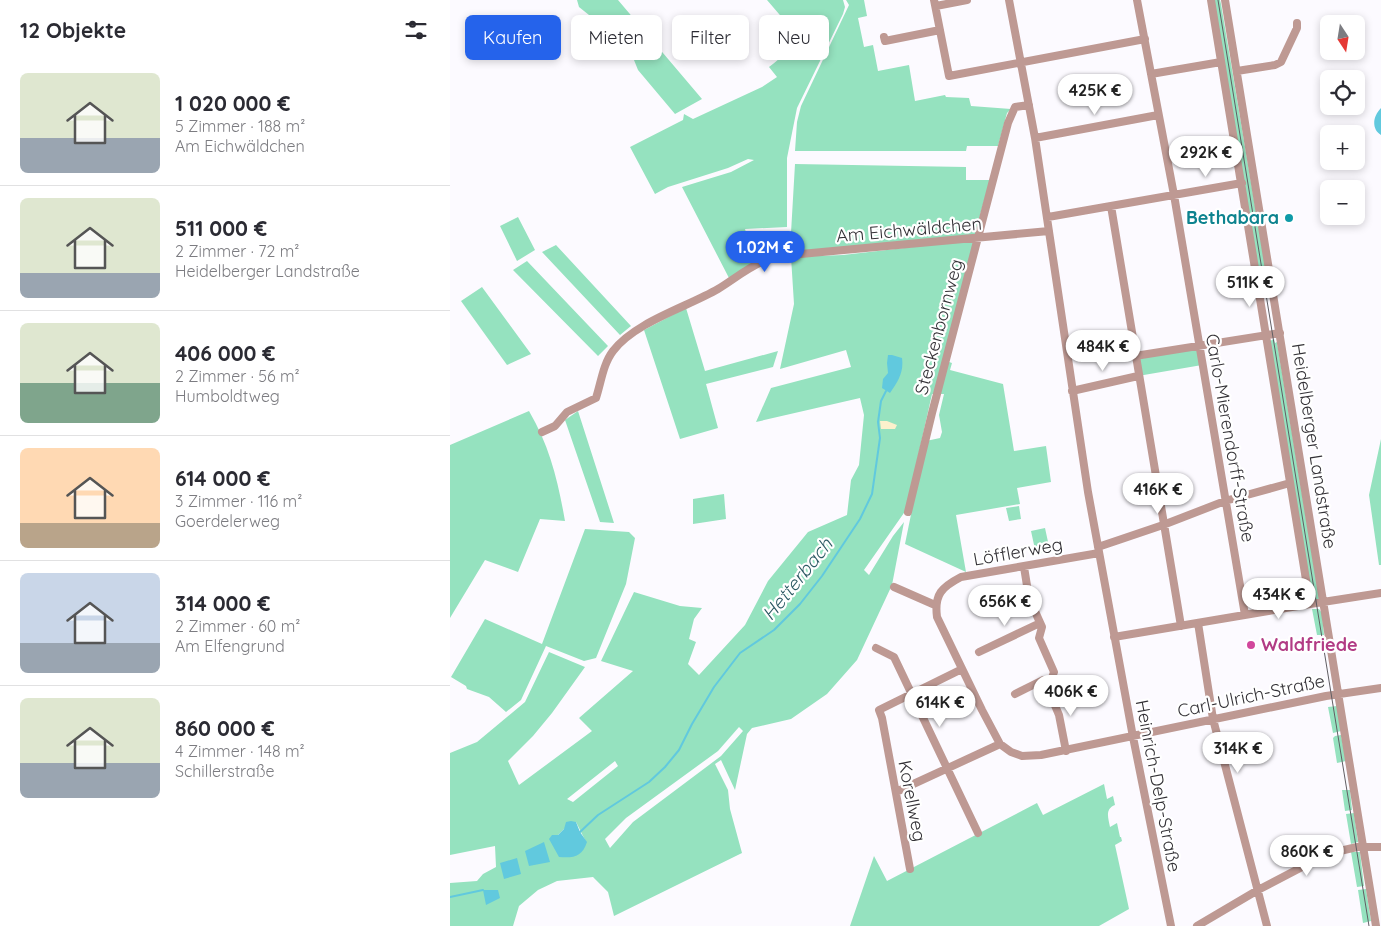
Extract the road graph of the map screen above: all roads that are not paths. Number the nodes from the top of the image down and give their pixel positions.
1 (967, 0) edge
2 (1009, 0) edge
3 (1137, 0) edge
4 (1211, 0) edge
5 (1225, 0) edge
6 (935, 3) edge
7 (1297, 23) dead end
8 (940, 30) junction
9 (884, 37) dead end
10 (1144, 39) junction
11 (1021, 62) junction
12 (1221, 62) junction
13 (1237, 71) junction
14 (1152, 74) junction
15 (1029, 105) junction
16 (1158, 116) junction
17 (1035, 138) junction
18 (1242, 183) junction
19 (1174, 195) junction
20 (1111, 206) junction
21 (1048, 217) junction
22 (1050, 231) junction
23 (978, 238) junction
24 (1280, 333) junction
25 (1266, 336) junction
26 (1199, 346) junction
27 (1135, 356) junction
28 (1138, 376) junction
29 (1072, 391) junction
30 (542, 432) dead end
31 (1290, 483) junction
32 (1225, 501) junction
33 (908, 512) dead end
34 (1163, 525) junction
35 (1098, 550) junction
36 (1024, 567) junction
37 (894, 586) dead end
38 (1381, 594) edge
39 (1323, 602) junction
40 (1310, 604) junction
41 (935, 605) junction
42 (1245, 615) junction
43 (1040, 623) junction
44 (1198, 623) junction
45 (1181, 626) junction
46 (1114, 638) junction
47 (876, 648) dead end
48 (979, 652) dead end
49 (962, 670) junction
50 (1050, 683) junction
51 (1381, 688) edge
52 (1338, 693) junction
53 (912, 694) junction
54 (1015, 694) dead end
55 (1213, 719) junction
56 (1133, 737) junction
57 (1000, 744) junction
58 (1066, 750) junction
59 (947, 768) junction
60 (896, 792) junction
61 (978, 833) dead end
62 (1363, 846) junction
63 (1381, 848) edge
64 (910, 869) dead end
65 (1258, 890) junction
66 (1172, 926) edge
67 (1197, 926) edge
68 (1266, 926) edge
69 (1376, 926) edge

1 - 6 street
2 - 11 street, Heinrich-Delp-Straße
3 - 10 street, Carlo-Mierendorff-Straße
4 - 12 street, Heidelberger Landstraße
5 - 13 street, Heidelberger Landstraße
6 - 8 street
7 - 13 street
8 - 9 street
8 - 11 street
10 - 11 street
10 - 14 street, Carlo-Mierendorff-Straße
11 - 15 street, Heinrich-Delp-Straße
12 - 14 street
12 - 18 street, Heidelberger Landstraße
13 - 24 street, Heidelberger Landstraße
14 - 16 street, Carlo-Mierendorff-Straße
15 - 17 street, Heinrich-Delp-Straße
15 - 23 street, Steckenbornweg
16 - 17 street
16 - 19 street, Carlo-Mierendorff-Straße
17 - 21 street, Heinrich-Delp-Straße
18 - 19 street
18 - 25 street, Heidelberger Landstraße
19 - 20 street
19 - 26 street, Carlo-Mierendorff-Straße
20 - 21 street
20 - 27 street
21 - 22 street, Heinrich-Delp-Straße
22 - 23 street, Am Eichwäldchen
22 - 29 street, Heinrich-Delp-Straße
23 - 30 street, Am Eichwäldchen
23 - 33 street, Steckenbornweg
24 - 25 street
24 - 39 street, Heidelberger Landstraße
25 - 26 street
25 - 31 street, Heidelberger Landstraße
26 - 27 street
26 - 32 street, Carlo-Mierendorff-Straße
27 - 28 street
28 - 29 street
28 - 34 street
29 - 35 street, Heinrich-Delp-Straße
31 - 32 street, Löfflerweg
31 - 40 street, Heidelberger Landstraße
32 - 34 street, Löfflerweg
32 - 42 street, Carlo-Mierendorff-Straße
34 - 35 street, Löfflerweg
34 - 45 street
35 - 36 street, Löfflerweg
35 - 46 street, Heinrich-Delp-Straße
36 - 41 street, Löfflerweg
36 - 43 street
37 - 41 street
38 - 39 street
39 - 40 street
39 - 52 street, Heidelberger Landstraße
40 - 42 street
41 - 49 street
42 - 44 street
43 - 48 street
43 - 50 street
44 - 45 street
44 - 55 street
45 - 46 street
46 - 56 street, Heinrich-Delp-Straße
47 - 53 street
49 - 53 street
49 - 57 street
50 - 54 street
50 - 58 street
51 - 52 street, Carl-Ulrich-Straße
52 - 55 street, Carl-Ulrich-Straße
52 - 62 street, Heidelberger Landstraße
53 - 59 street
53 - 60 street, Korellweg
55 - 56 street, Carl-Ulrich-Straße
55 - 65 street
56 - 58 street, Carl-Ulrich-Straße
56 - 66 street, Heinrich-Delp-Straße
57 - 58 street, Carl-Ulrich-Straße
57 - 59 street
59 - 60 street
59 - 61 street
60 - 64 street, Korellweg
62 - 63 street
62 - 65 street
62 - 69 street, Heidelberger Landstraße
65 - 67 street
65 - 68 street

